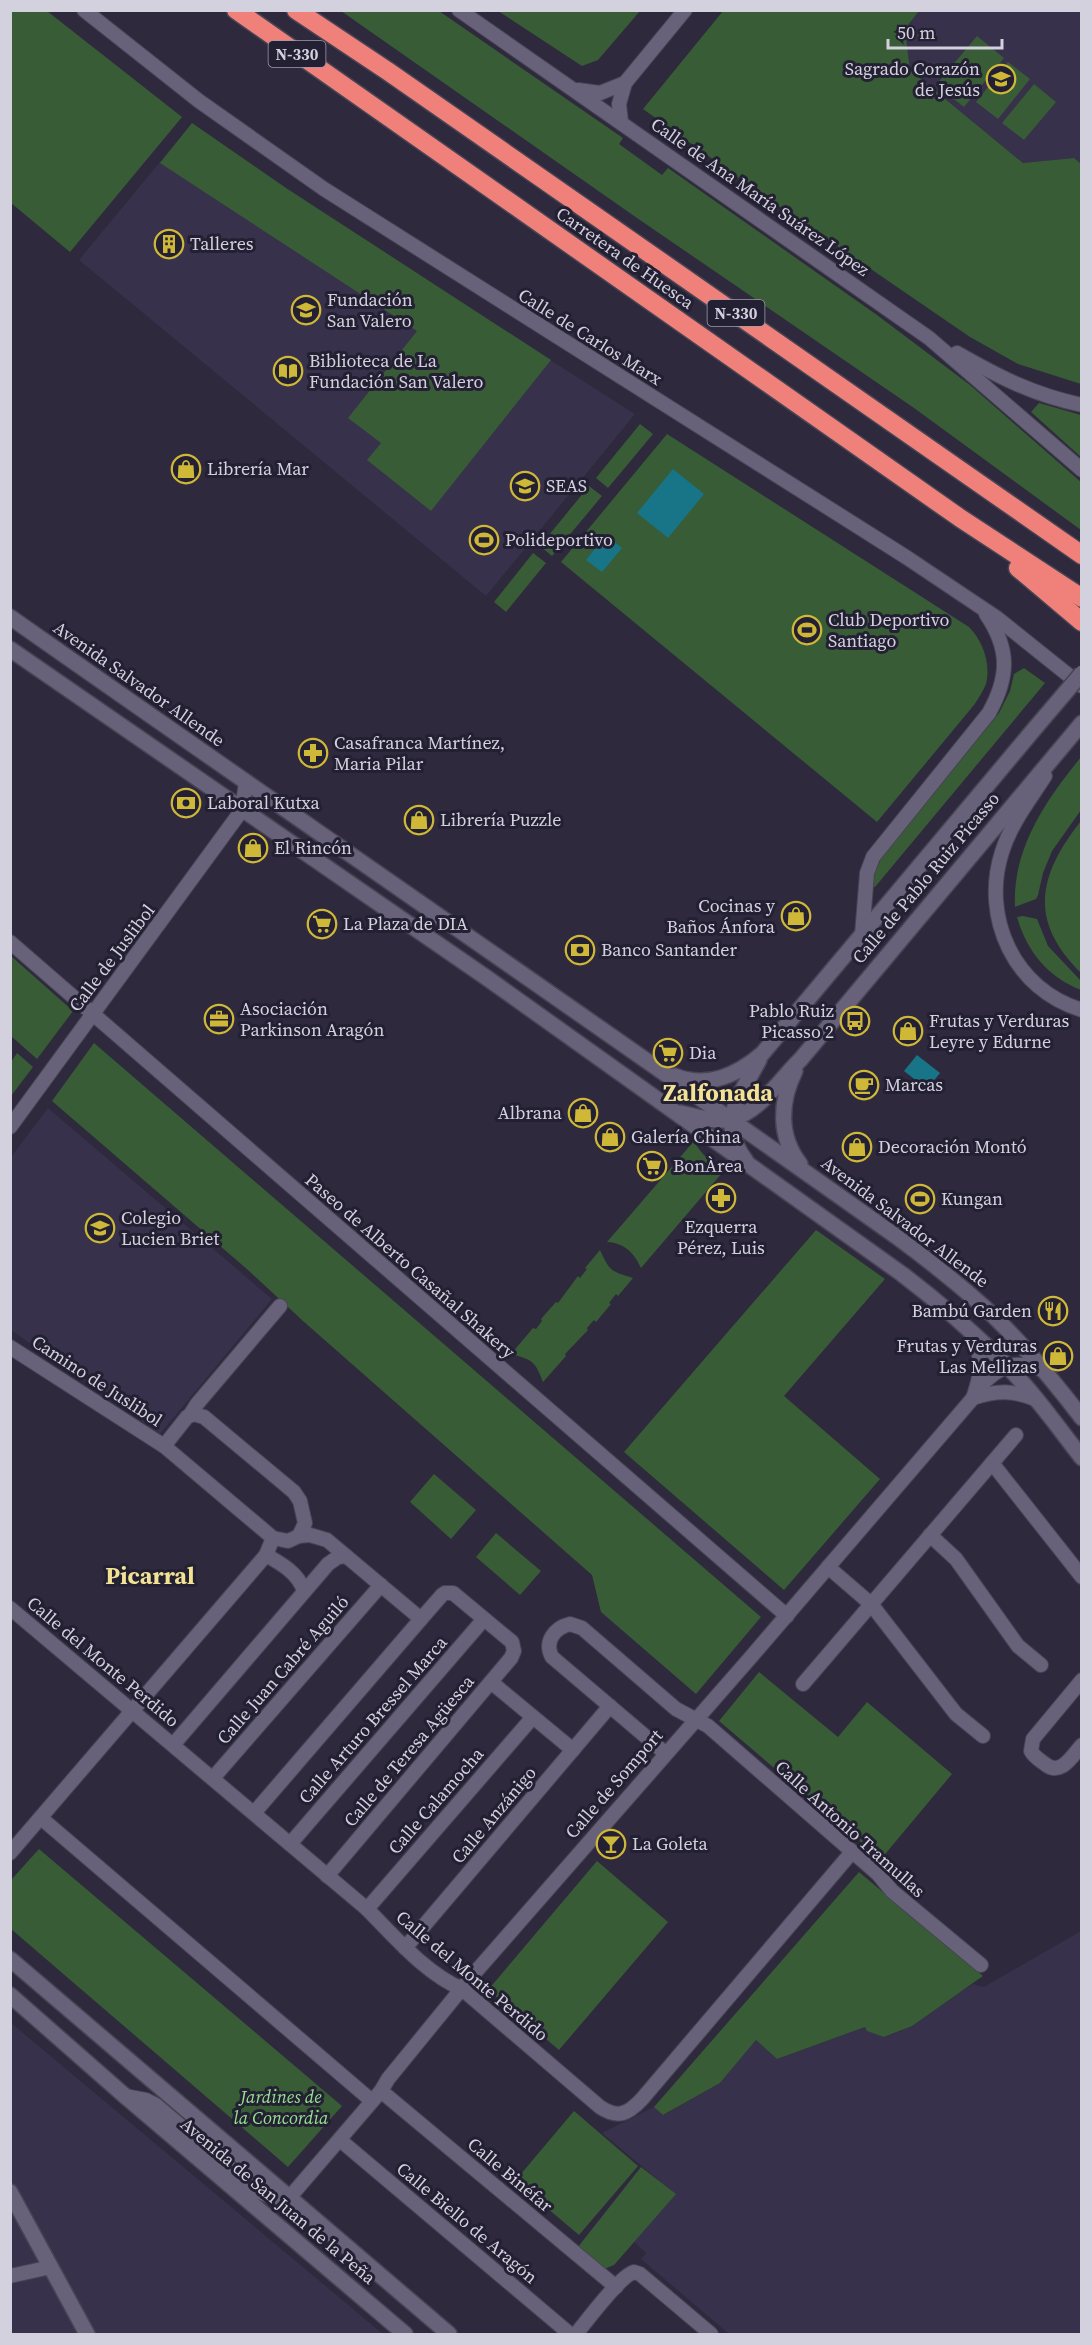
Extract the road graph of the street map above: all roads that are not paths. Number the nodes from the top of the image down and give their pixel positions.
1 (84, 10) edge
2 (236, 10) edge
3 (296, 10) edge
4 (318, 10) edge
5 (459, 10) edge
6 (685, 10) edge
7 (390, 72) junction
8 (625, 83) junction
9 (570, 87) junction
10 (621, 122) junction
11 (929, 338) junction
12 (1082, 405) edge
13 (1082, 470) edge
14 (960, 518) junction
15 (1082, 555) edge
16 (1082, 598) edge
17 (979, 605) junction
18 (10, 617) edge
19 (1082, 622) edge
20 (10, 649) edge
21 (1082, 673) edge
22 (1082, 686) edge
23 (1082, 723) edge
24 (1060, 748) junction
25 (246, 782) junction
26 (242, 810) junction
27 (862, 935) junction
28 (10, 942) edge
29 (1082, 1010) edge
30 (93, 1015) junction
31 (762, 1054) junction
32 (801, 1059) junction
33 (661, 1071) junction
34 (675, 1111) junction
35 (731, 1119) junction
36 (10, 1127) edge
37 (751, 1168) junction
38 (807, 1173) junction
39 (280, 1306) dead end
40 (973, 1334) junction
41 (10, 1347) edge
42 (1006, 1366) junction
43 (1043, 1370) junction
44 (974, 1394) junction
45 (1037, 1400) junction
46 (190, 1415) junction
47 (1082, 1418) edge
48 (1016, 1435) dead end
49 (164, 1446) junction
50 (1082, 1458) edge
51 (992, 1463) junction
52 (930, 1535) junction
53 (299, 1536) junction
54 (273, 1538) junction
55 (266, 1555) junction
56 (346, 1556) junction
57 (828, 1567) junction
58 (1082, 1577) edge
59 (381, 1585) junction
60 (304, 1591) junction
61 (871, 1604) junction
62 (10, 1608) edge
63 (787, 1616) junction
64 (421, 1619) junction
65 (484, 1619) junction
66 (1041, 1665) dead end
67 (1082, 1680) edge
68 (491, 1682) junction
69 (803, 1684) dead end
70 (610, 1706) junction
71 (133, 1711) junction
72 (533, 1717) junction
73 (695, 1719) junction
74 (982, 1736) dead end
75 (173, 1745) junction
76 (1082, 1745) edge
77 (573, 1750) junction
78 (665, 1753) junction
79 (213, 1778) junction
80 (254, 1814) junction
81 (41, 1818) junction
82 (290, 1844) junction
83 (852, 1852) junction
84 (10, 1853) edge
85 (327, 1876) junction
86 (367, 1909) junction
87 (405, 1947) junction
88 (10, 1959) edge
89 (981, 1965) dead end
90 (462, 1989) junction
91 (10, 1995) edge
92 (125, 2096) junction
93 (377, 2096) junction
94 (340, 2139) junction
95 (10, 2192) edge
96 (289, 2198) junction
97 (51, 2267) junction
98 (10, 2276) edge
99 (615, 2287) junction
100 (87, 2334) edge
101 (405, 2334) edge
102 (449, 2334) edge
103 (570, 2334) edge
104 (576, 2334) edge
105 (711, 2334) edge

1 - 17 street, Calle de Carlos Marx
2 - 14 highway, Carretera de Huesca / N-330
3 - 7 highway, Carretera de Huesca / N-330
4 - 7 highway
5 - 9 street, Calle de Ana María Suárez López
6 - 8 street
7 - 15 highway, Carretera de Huesca / N-330
8 - 9 street, Calle de Ana María Suárez López
8 - 10 street
9 - 10 street, Calle de Ana María Suárez López
10 - 11 street, Calle de Ana María Suárez López
11 - 12 street, Calle de Ana María Suárez López
11 - 13 street, Calle de Ana María Suárez López
14 - 16 highway, Carretera de Huesca / N-330
14 - 19 highway
17 - 22 street, Calle de Carlos Marx
17 - 27 street, Calle de Pablo Ruiz Picasso
18 - 25 main road, Avenida Salvador Allende
20 - 26 main road
21 - 27 main road, Calle de Pablo Ruiz Picasso, bridge
23 - 24 main road, Calle de Pablo Ruiz Picasso
24 - 29 street
24 - 32 main road, Calle de Pablo Ruiz Picasso
25 - 26 street
25 - 33 main road, Avenida Salvador Allende
26 - 30 street, Calle de Juslibol
26 - 34 main road
27 - 31 main road, Calle de Pablo Ruiz Picasso
28 - 30 street, Paseo de Alberto Casañal Shakery
30 - 36 street, Calle de Juslibol
30 - 63 street, Paseo de Alberto Casañal Shakery
31 - 33 main road, Calle de Pablo Ruiz Picasso
31 - 35 main road, Calle de Pablo Ruiz Picasso
32 - 35 main road, Calle de Pablo Ruiz Picasso
32 - 38 main road, Calle de Pablo Ruiz Picasso
33 - 35 main road, Avenida Salvador Allende
34 - 35 main road
34 - 37 main road
35 - 37 main road
35 - 38 main road, Avenida Salvador Allende
37 - 40 main road
38 - 43 main road, Avenida Salvador Allende
39 - 46 street
40 - 42 main road
40 - 44 street
41 - 49 street, Camino de Juslibol
42 - 43 street
42 - 44 street
42 - 45 main road
43 - 47 main road, Avenida Salvador Allende
44 - 45 street
44 - 57 street, Calle de Somport
45 - 50 main road
46 - 49 street, Camino de Juslibol
46 - 53 street, Camino de Juslibol
48 - 51 street
49 - 54 street, Camino de Juslibol
51 - 52 street
51 - 58 street
52 - 61 street
52 - 66 street
53 - 54 street
53 - 56 street
54 - 55 street
55 - 60 street
55 - 71 street
56 - 59 street
56 - 60 street
57 - 61 street
57 - 63 street, Calle de Somport
59 - 64 street
59 - 79 street, Calle Juan Cabré Aguiló
60 - 75 street
61 - 69 street
61 - 74 street
62 - 71 street, Calle del Monte Perdido
63 - 73 street, Calle de Somport
64 - 65 street
64 - 80 street
65 - 68 street, Calle de Teresa Agüesca
65 - 82 street, Calle Arturo Bressel Marca
67 - 76 street
68 - 72 street
68 - 85 street, Calle de Teresa Agüesca
70 - 73 street, Calle Antonio Tramullas
70 - 77 street, Calle Anzánigo
70 - 78 street
71 - 75 street, Calle del Monte Perdido
71 - 81 street
72 - 77 street
72 - 86 street, Calle Calamocha
73 - 78 street, Calle de Somport
73 - 83 street, Calle Antonio Tramullas
75 - 79 street, Calle del Monte Perdido
77 - 87 street, Calle Anzánigo
78 - 90 street, Calle de Somport
79 - 80 street, Calle del Monte Perdido
80 - 82 street, Calle del Monte Perdido
81 - 84 street
81 - 93 street
82 - 85 street, Calle del Monte Perdido
83 - 89 street, Calle Antonio Tramullas
83 - 90 street, Calle del Monte Perdido
85 - 86 street, Calle del Monte Perdido
86 - 87 street, Calle del Monte Perdido
87 - 90 street, Calle del Monte Perdido
88 - 96 main road, Avenida de San Juan de la Peña
90 - 93 street, Calle de Somport
91 - 92 main road, Avenida de San Juan de la Peña
92 - 96 street, Avenida de San Juan de la Peña
92 - 101 main road, Avenida de San Juan de la Peña
93 - 94 street, Calle de Somport
93 - 99 street, Calle Binéfar
94 - 96 street, Calle de Somport
94 - 103 street, Calle Biello de Aragón
95 - 97 main road
96 - 102 main road, Avenida de San Juan de la Peña
97 - 98 street
97 - 100 main road
99 - 104 street
99 - 105 street

